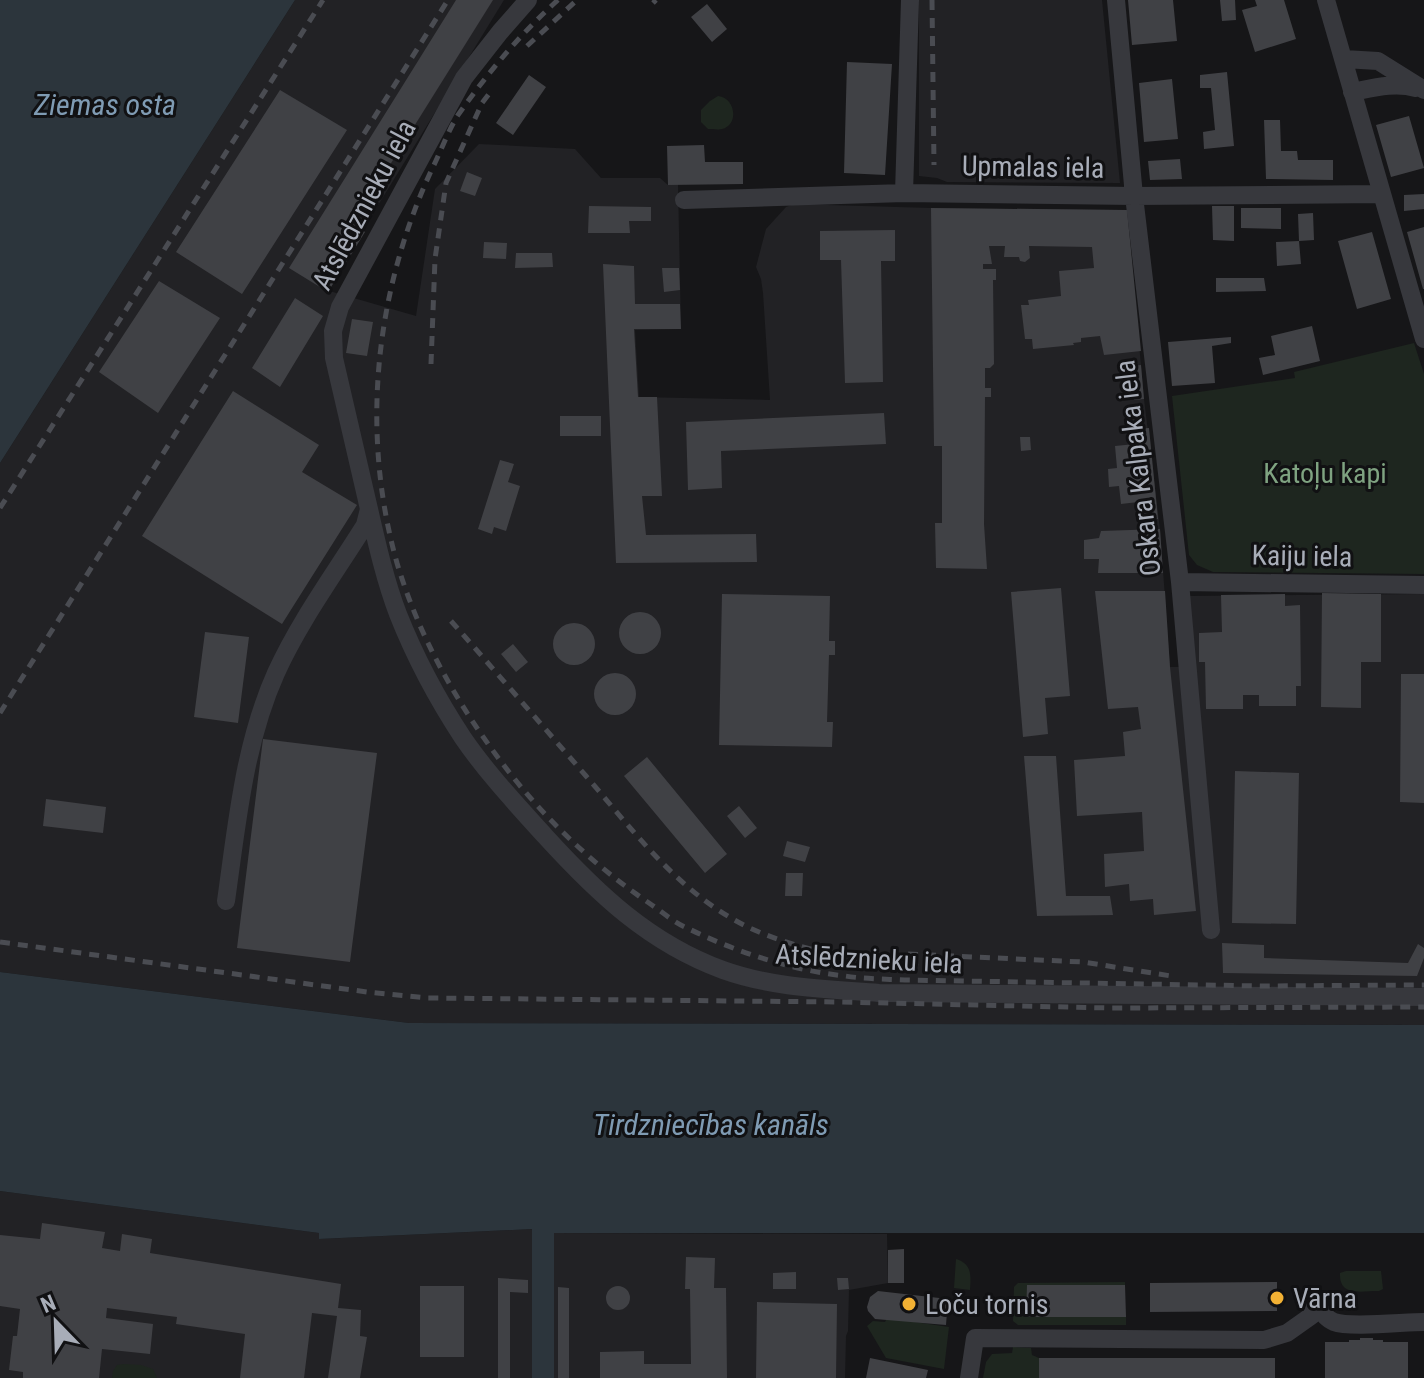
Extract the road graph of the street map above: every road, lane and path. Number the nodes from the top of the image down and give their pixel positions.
1 (528, 0) edge
2 (910, 0) edge
3 (1116, 0) edge
4 (1326, 0) edge
5 (1344, 59) junction
6 (1424, 90) edge
7 (1352, 92) junction
8 (904, 193) junction
9 (1382, 194) junction
10 (1134, 196) junction
11 (684, 200) dead end
12 (1424, 339) edge
13 (369, 509) junction
14 (1180, 582) junction
15 (1424, 585) edge
16 (226, 901) dead end
17 (1211, 930) dead end
18 (1424, 997) edge
19 (1424, 1322) edge
20 (969, 1378) edge

1 - 13 street, Atslēdznieku iela
2 - 8 street
3 - 10 street, Oskara Kalpaka iela
4 - 5 street
5 - 6 street
5 - 7 street
6 - 7 street
7 - 9 street
8 - 10 street, Upmalas iela
8 - 11 street, Upmalas iela
9 - 10 street, Upmalas iela
9 - 12 street
10 - 14 street, Oskara Kalpaka iela
13 - 16 street
13 - 18 street, Atslēdznieku iela
14 - 15 street, Kaiju iela
14 - 17 street, Oskara Kalpaka iela
19 - 20 street

